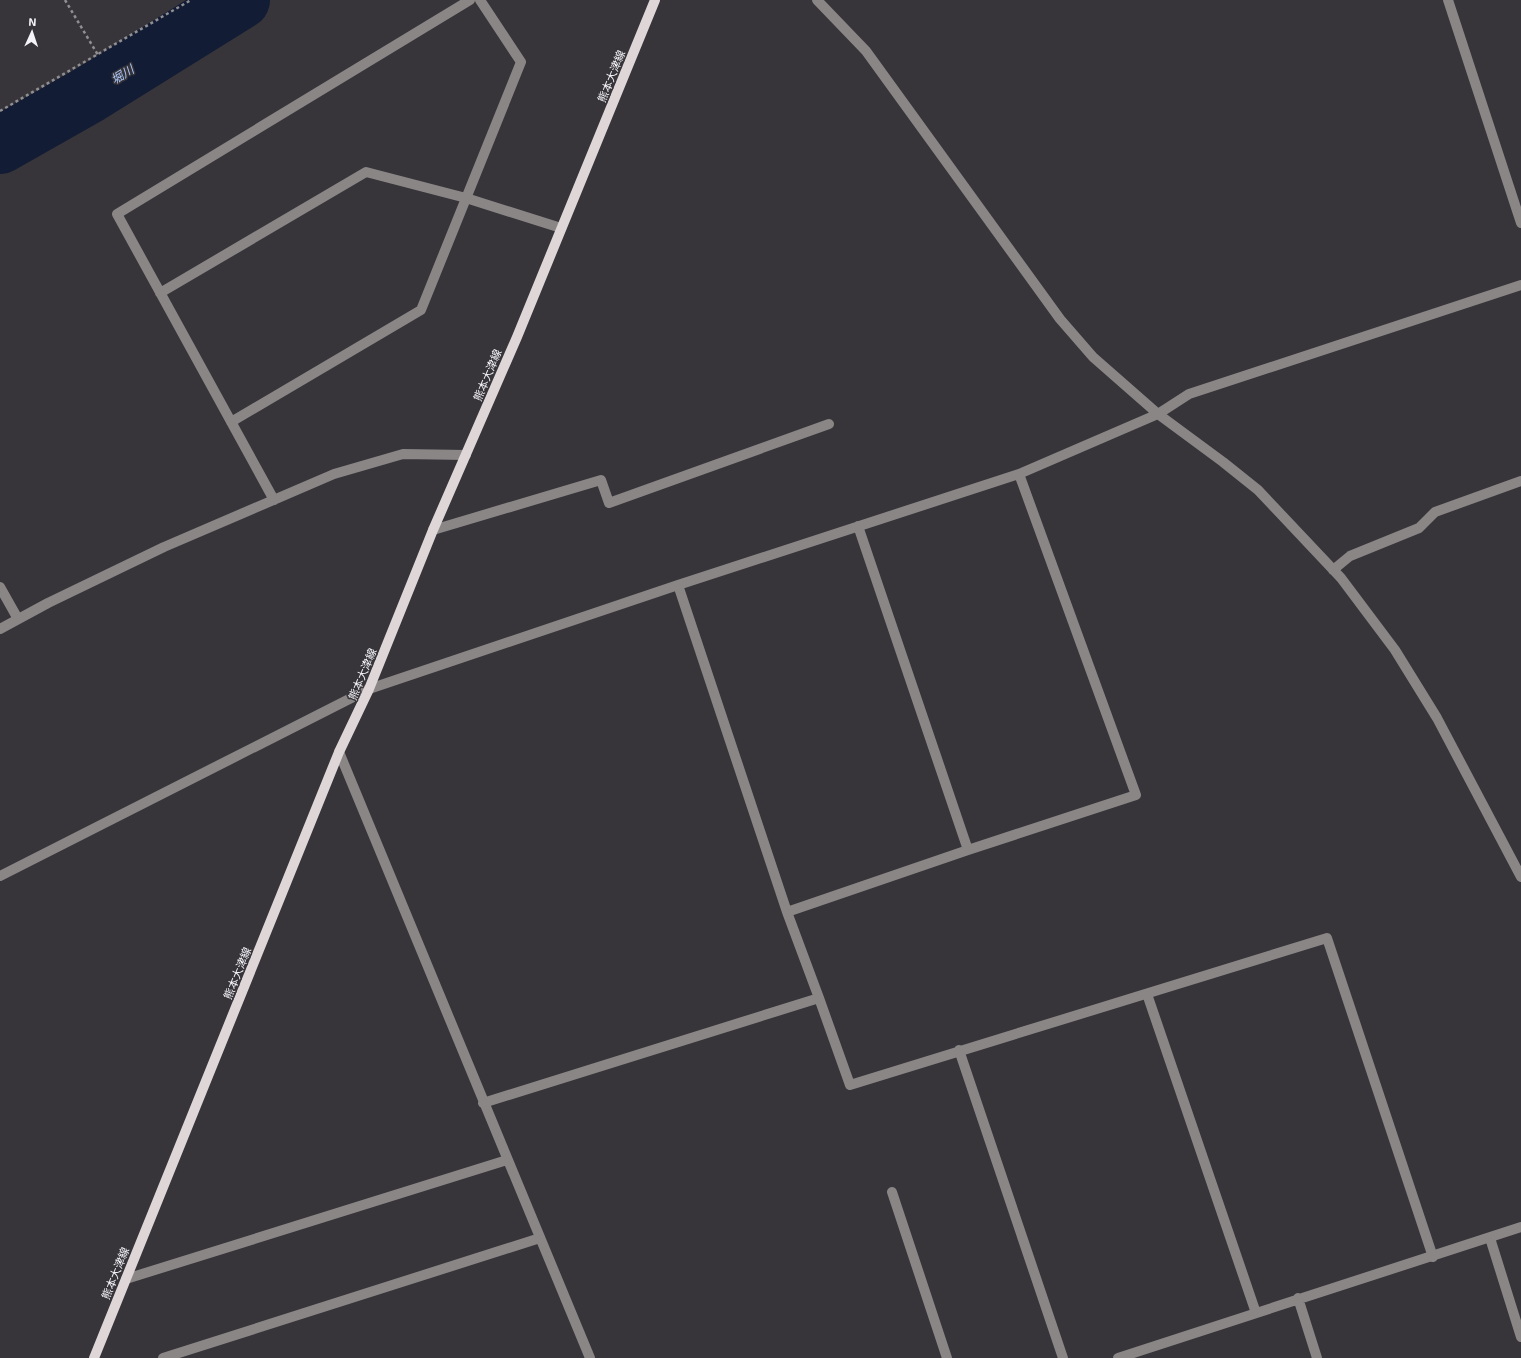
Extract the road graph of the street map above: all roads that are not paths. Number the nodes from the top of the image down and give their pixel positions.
1 (470, 0) edge
2 (480, 0) edge
3 (655, 0) edge
4 (817, 0) edge
5 (1448, 0) edge
6 (466, 198) junction
7 (1521, 223) edge
8 (562, 228) junction
9 (1521, 284) edge
10 (160, 293) junction
11 (1158, 414) junction
12 (231, 422) junction
13 (829, 424) dead end
14 (466, 455) junction
15 (1019, 474) junction
16 (1521, 481) edge
17 (274, 500) junction
18 (858, 526) junction
19 (433, 530) junction
20 (1333, 570) junction
21 (678, 585) junction
22 (0, 587) edge
23 (18, 619) junction
24 (0, 629) edge
25 (369, 689) junction
26 (339, 752) junction
27 (968, 850) junction
28 (0, 876) edge
29 (1521, 877) edge
30 (787, 912) junction
31 (1147, 994) junction
32 (819, 998) junction
33 (960, 1050) junction
34 (483, 1103) junction
35 (507, 1160) junction
36 (892, 1192) dead end
37 (1521, 1227) edge
38 (540, 1238) junction
39 (1490, 1238) junction
40 (1433, 1257) junction
41 (126, 1279) junction
42 (1298, 1298) junction
43 (1256, 1313) junction
44 (1521, 1337) edge
45 (94, 1358) edge
46 (163, 1358) edge
47 (590, 1358) edge
48 (947, 1358) edge
49 (1063, 1358) edge
50 (1118, 1358) edge
51 (1317, 1358) edge

1 - 10 street
2 - 6 street
3 - 8 main road, 熊本大津線
4 - 11 street
5 - 7 street
6 - 8 street
6 - 10 street
6 - 12 street
8 - 14 main road, 熊本大津線
9 - 11 street
10 - 12 street
11 - 15 street
11 - 20 street
12 - 17 street
13 - 19 street
14 - 17 street
14 - 19 main road, 熊本大津線
15 - 18 street
15 - 27 street
16 - 20 street
17 - 23 street
18 - 21 street
18 - 27 street
19 - 25 main road, 熊本大津線
20 - 29 street
21 - 25 street
21 - 30 street
22 - 23 street
23 - 24 street
25 - 26 main road, 熊本大津線
25 - 28 street
26 - 34 street
26 - 41 main road, 熊本大津線
27 - 30 street
30 - 32 street
31 - 33 street
31 - 40 street
31 - 43 street
32 - 33 street
32 - 34 street
33 - 49 street
34 - 35 street
35 - 38 street
35 - 41 street
36 - 48 street
37 - 39 street
38 - 46 street
38 - 47 street
39 - 40 street
39 - 44 street
40 - 42 street
41 - 45 main road, 熊本大津線
42 - 43 street
42 - 51 street
43 - 50 street

